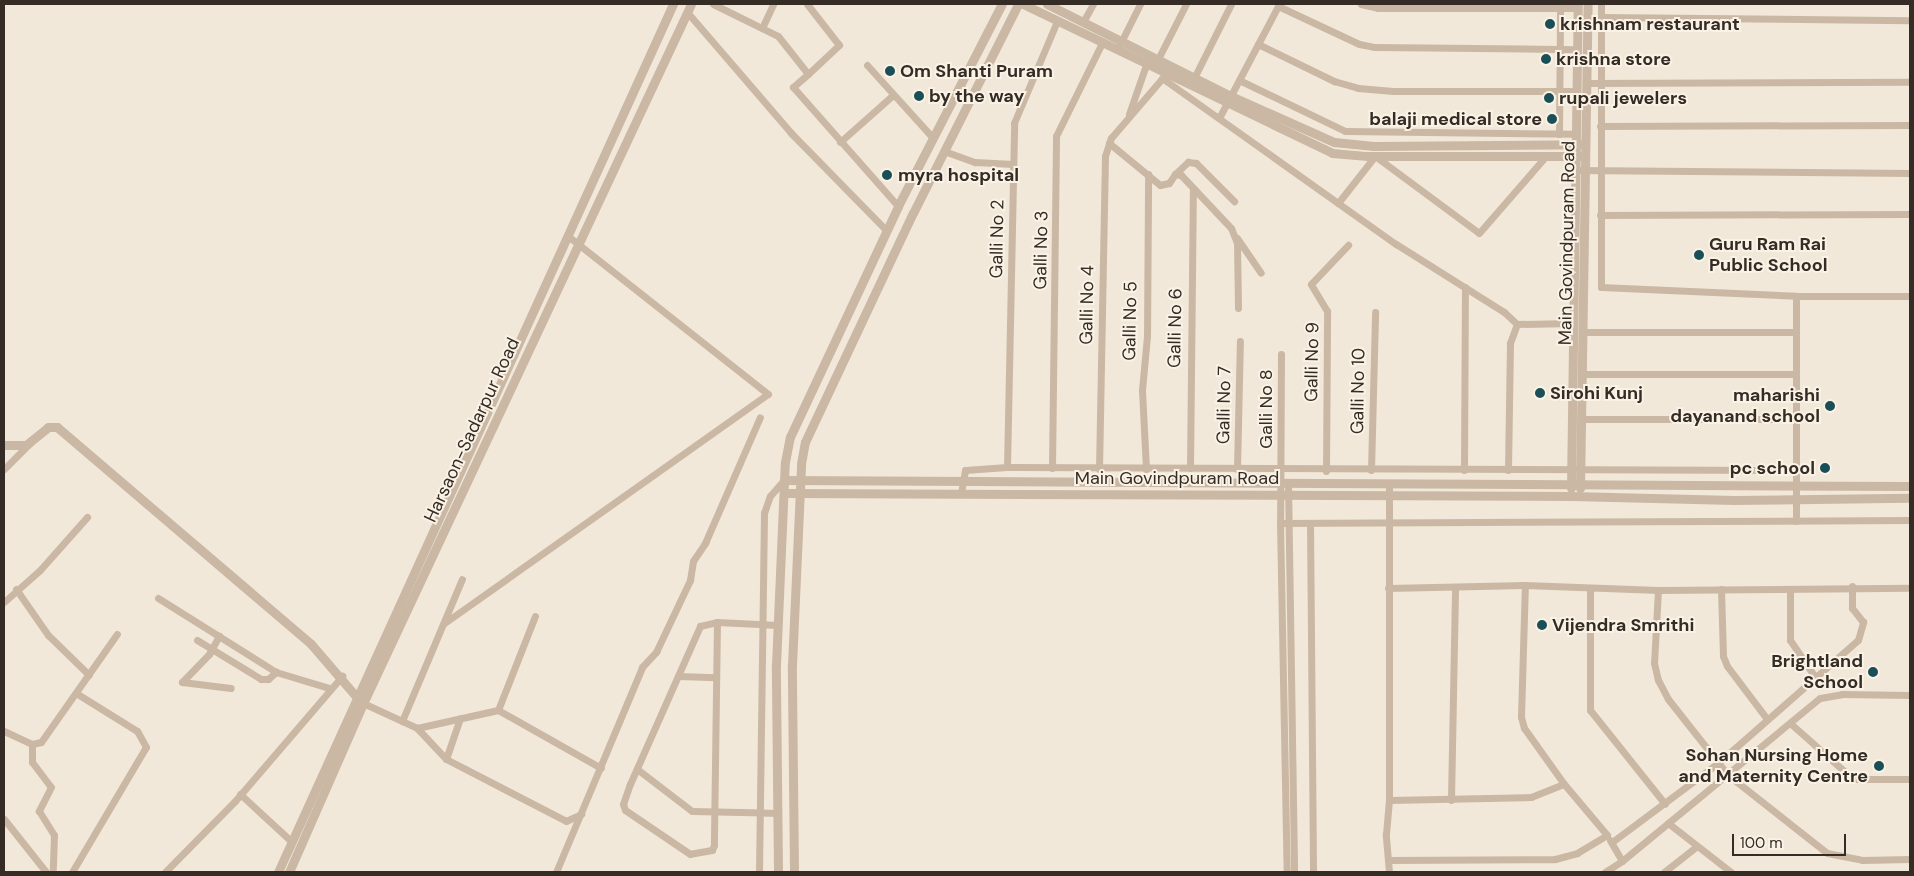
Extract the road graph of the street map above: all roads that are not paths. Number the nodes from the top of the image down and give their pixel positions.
1 (673, 4) edge
2 (679, 4) edge
3 (713, 4) edge
4 (737, 4) edge
5 (773, 4) edge
6 (807, 4) edge
7 (1002, 4) edge
8 (1018, 4) edge
9 (1024, 4) edge
10 (1047, 4) edge
11 (1093, 4) edge
12 (1140, 4) edge
13 (1186, 4) edge
14 (1231, 4) edge
15 (1361, 4) edge
16 (1588, 4) edge
17 (1601, 4) edge
18 (1278, 5) edge
19 (1578, 6) edge
20 (689, 8) edge
21 (1560, 8) junction
22 (733, 12) junction
23 (1042, 13) junction
24 (1601, 17) junction
25 (1057, 20) junction
26 (1910, 20) edge
27 (1084, 22) junction
28 (762, 28) junction
29 (1122, 41) junction
30 (1102, 43) junction
31 (1258, 44) junction
32 (1560, 49) junction
33 (1117, 50) junction
34 (1577, 50) junction
35 (1158, 59) junction
36 (867, 65) dead end
37 (1146, 65) junction
38 (1172, 66) junction
39 (808, 74) junction
40 (1164, 76) junction
41 (1194, 78) junction
42 (1239, 80) junction
43 (1910, 82) edge
44 (1586, 83) junction
45 (1602, 83) junction
46 (1576, 91) junction
47 (1559, 92) junction
48 (893, 95) junction
49 (1229, 100) junction
50 (1219, 118) junction
51 (1127, 119) junction
52 (1910, 125) edge
53 (1600, 126) junction
54 (1559, 134) junction
55 (1576, 134) junction
56 (932, 138) junction
57 (840, 142) junction
58 (1109, 143) junction
59 (1580, 144) junction
60 (944, 151) junction
61 (1375, 156) junction
62 (1546, 156) junction
63 (1580, 156) junction
64 (1013, 164) junction
65 (1580, 170) junction
66 (1601, 170) junction
67 (1910, 173) edge
68 (1148, 174) junction
69 (1175, 174) junction
70 (1193, 188) junction
71 (1234, 201) dead end
72 (1338, 202) junction
73 (898, 206) junction
74 (1910, 214) edge
75 (1600, 216) junction
76 (887, 231) junction
77 (1234, 234) junction
78 (568, 236) junction
79 (577, 245) junction
80 (1348, 245) dead end
81 (1261, 272) dead end
82 (1464, 287) junction
83 (1796, 296) junction
84 (1910, 296) edge
85 (1238, 308) dead end
86 (1375, 312) dead end
87 (1573, 323) junction
88 (1517, 324) junction
89 (1582, 332) junction
90 (1796, 332) junction
91 (1240, 341) dead end
92 (1281, 354) dead end
93 (1581, 374) junction
94 (1796, 374) junction
95 (760, 416) dead end
96 (1581, 419) junction
97 (1796, 419) junction
98 (30, 442) junction
99 (4, 446) edge
100 (1007, 467) junction
101 (1052, 468) junction
102 (1099, 468) junction
103 (1190, 468) junction
104 (1576, 468) junction
105 (4, 469) edge
106 (1146, 469) junction
107 (1237, 469) junction
108 (1280, 470) junction
109 (1371, 470) junction
110 (1464, 470) junction
111 (1508, 470) junction
112 (1798, 470) junction
113 (1326, 471) junction
114 (784, 480) junction
115 (800, 480) junction
116 (961, 481) junction
117 (1389, 482) junction
118 (1284, 483) junction
119 (1576, 483) junction
120 (1798, 486) junction
121 (1910, 486) edge
122 (784, 493) junction
123 (800, 493) junction
124 (961, 494) junction
125 (1284, 494) junction
126 (1389, 495) junction
127 (1575, 496) junction
128 (1910, 498) edge
129 (1798, 500) junction
130 (87, 517) dead end
131 (1910, 520) edge
132 (1796, 521) junction
133 (1389, 522) junction
134 (1284, 523) junction
135 (1310, 523) junction
136 (462, 579) dead end
137 (1525, 585) junction
138 (1852, 586) junction
139 (1455, 587) junction
140 (1388, 588) junction
141 (1590, 588) junction
142 (1910, 588) edge
143 (1721, 589) junction
144 (1790, 589) junction
145 (16, 590) junction
146 (1658, 590) junction
147 (158, 598) dead end
148 (4, 602) edge
149 (535, 616) dead end
150 (717, 622) junction
151 (443, 624) junction
152 (762, 624) junction
153 (778, 625) junction
154 (117, 634) dead end
155 (219, 636) junction
156 (197, 640) dead end
157 (212, 649) junction
158 (276, 672) junction
159 (89, 675) junction
160 (342, 676) junction
161 (678, 676) junction
162 (716, 677) junction
163 (1816, 677) junction
164 (231, 688) dead end
165 (329, 688) junction
166 (76, 693) junction
167 (1910, 695) edge
168 (361, 701) junction
169 (498, 710) junction
170 (460, 718) junction
171 (1767, 719) junction
172 (402, 722) junction
173 (1790, 724) junction
174 (417, 728) junction
175 (4, 731) edge
176 (32, 744) junction
177 (446, 759) junction
178 (1718, 763) junction
179 (601, 768) junction
180 (637, 769) junction
181 (1728, 775) junction
182 (1910, 778) edge
183 (1564, 784) junction
184 (240, 794) junction
185 (1390, 800) junction
186 (1451, 800) junction
187 (1665, 804) junction
188 (712, 812) junction
189 (760, 813) junction
190 (777, 813) junction
191 (581, 814) junction
192 (4, 820) edge
193 (1668, 823) junction
194 (1607, 835) junction
195 (292, 842) junction
196 (1612, 842) junction
197 (1697, 846) junction
198 (1910, 859) edge
199 (1388, 860) junction
200 (1622, 861) junction
201 (46, 872) edge
202 (53, 872) edge
203 (72, 872) edge
204 (165, 872) edge
205 (278, 872) edge
206 (289, 872) edge
207 (556, 872) edge
208 (759, 872) edge
209 (778, 872) edge
210 (794, 872) edge
211 (1287, 872) edge
212 (1294, 872) edge
213 (1313, 872) edge
214 (1389, 872) edge
215 (1604, 872) edge
216 (1664, 872) edge
217 (1731, 872) edge

1 - 78 street, Harsaon-Sadarpur Road
2 - 20 street
3 - 22 street
4 - 22 street
5 - 28 street
6 - 39 street
7 - 56 street
8 - 60 street
9 - 23 street
10 - 23 street
10 - 27 street
11 - 27 street
12 - 29 street
13 - 35 street
14 - 41 street
15 - 21 street
16 - 44 street, Main Govindpuram Road
17 - 24 street
18 - 31 street
18 - 32 street
19 - 21 street
19 - 34 street, Main Govindpuram Road
20 - 76 street
20 - 79 street, Harsaon-Sadarpur Road
21 - 32 street
22 - 28 street
23 - 25 street
24 - 26 street
24 - 45 street
25 - 30 street
25 - 64 street, Galli No 2
27 - 29 street
28 - 39 street
29 - 33 street
29 - 35 street
30 - 33 street
30 - 101 street, Galli No 3
31 - 42 street
31 - 47 street
32 - 34 street
32 - 47 street
33 - 37 street
34 - 46 street, Main Govindpuram Road
35 - 38 street
36 - 48 street
37 - 40 street
37 - 51 street
38 - 40 street
38 - 41 street
39 - 57 street
40 - 49 street
40 - 50 street
40 - 51 street
41 - 49 street
42 - 49 street
42 - 54 street
43 - 45 street
44 - 45 street
44 - 59 street, Main Govindpuram Road
45 - 53 street
46 - 47 street
46 - 55 street, Main Govindpuram Road
47 - 54 street
48 - 56 street
48 - 57 street
49 - 50 street
49 - 59 street
49 - 61 street
50 - 72 street
51 - 58 street
52 - 53 street
53 - 66 street
54 - 55 street
55 - 59 street, Main Govindpuram Road
56 - 73 street
57 - 73 street
58 - 68 street
58 - 102 street, Galli No 4
59 - 63 street, Main Govindpuram Road
60 - 64 street
60 - 115 street
61 - 62 street
61 - 62 street
61 - 72 street
62 - 63 street
63 - 65 street, Main Govindpuram Road
64 - 100 street, Galli No 2
65 - 66 street
65 - 87 street, Main Govindpuram Road
65 - 89 street, Main Govindpuram Road
66 - 67 street
66 - 75 street
68 - 69 street
68 - 106 street, Galli No 5
69 - 70 street
69 - 71 street
70 - 77 street
70 - 103 street, Galli No 6
72 - 82 street
73 - 76 street
74 - 75 street
75 - 83 street
76 - 114 street
77 - 81 street
77 - 85 street
78 - 79 street
78 - 168 street, Harsaon-Sadarpur Road
79 - 151 street
79 - 168 street, Harsaon-Sadarpur Road
80 - 113 street, Galli No 9
82 - 88 street
82 - 110 street
83 - 84 street
83 - 90 street
86 - 109 street, Galli No 10
87 - 88 street
87 - 104 street, Main Govindpuram Road
88 - 111 street
89 - 90 street
89 - 93 street, Main Govindpuram Road
90 - 94 street
91 - 107 street, Galli No 7
92 - 108 street, Galli No 8
93 - 94 street
93 - 96 street, Main Govindpuram Road
94 - 97 street
95 - 179 street
96 - 97 street
96 - 104 street, Main Govindpuram Road
97 - 112 street
98 - 99 street
98 - 105 street
98 - 160 street
100 - 101 street
100 - 116 street
101 - 102 street
102 - 106 street
103 - 106 street
103 - 107 street
104 - 111 street
104 - 112 street
104 - 119 street, Main Govindpuram Road
107 - 108 street
108 - 113 street
108 - 118 street, Galli No 8
109 - 110 street
109 - 113 street
110 - 111 street
112 - 120 street
114 - 115 street, Main Govindpuram Road
114 - 122 street
114 - 152 street
115 - 116 street, Main Govindpuram Road
115 - 123 street
116 - 118 street, Main Govindpuram Road
116 - 124 street
117 - 118 street, Main Govindpuram Road
117 - 119 street, Main Govindpuram Road
117 - 126 street
118 - 125 street, Galli No 8
119 - 120 street, Main Govindpuram Road
119 - 127 street, Main Govindpuram Road
120 - 121 street, Main Govindpuram Road
120 - 129 street
122 - 123 street, Main Govindpuram Road
122 - 153 street
123 - 124 street, Main Govindpuram Road
123 - 210 street
124 - 125 street, Main Govindpuram Road
125 - 126 street, Main Govindpuram Road
125 - 134 street, Galli No 8
126 - 127 street, Main Govindpuram Road
126 - 133 street
127 - 129 street, Main Govindpuram Road
128 - 129 street, Main Govindpuram Road
129 - 132 street
130 - 145 street
131 - 132 street
132 - 133 street
133 - 135 street
133 - 140 street
134 - 135 street
134 - 211 street
134 - 212 street
135 - 213 street
136 - 151 street
137 - 139 street
137 - 141 street
137 - 183 street
138 - 142 street
138 - 144 street
138 - 163 street
139 - 140 street
139 - 186 street
140 - 185 street
141 - 146 street
141 - 187 street
143 - 144 street
143 - 146 street
143 - 171 street
144 - 163 street
145 - 148 street
145 - 159 street
146 - 178 street
147 - 155 street
149 - 169 street
150 - 152 street
150 - 161 street
150 - 162 street
151 - 172 street
152 - 153 street
152 - 189 street
153 - 190 street
154 - 159 street
155 - 157 street
155 - 158 street
156 - 157 street
157 - 158 street
157 - 164 street
158 - 165 street
159 - 166 street
160 - 165 street
160 - 168 street
161 - 162 street
161 - 180 street
162 - 188 street
163 - 171 street
165 - 184 street
166 - 176 street
166 - 203 street
167 - 173 street
168 - 172 street
168 - 195 street, Harsaon-Sadarpur Road
168 - 206 street, Harsaon-Sadarpur Road
169 - 170 street
169 - 179 street
170 - 174 street
170 - 177 street
171 - 178 street
172 - 174 street
173 - 181 street
173 - 182 street
174 - 177 street
175 - 176 street
176 - 202 street
177 - 191 street
178 - 181 street
178 - 187 street
179 - 191 street
180 - 188 street
180 - 188 street
181 - 193 street
181 - 198 street
183 - 186 street
183 - 194 street
184 - 195 street
184 - 204 street
185 - 186 street
185 - 199 street
187 - 196 street
188 - 189 street
189 - 190 street
189 - 208 street
190 - 209 street
191 - 207 street
192 - 201 street
193 - 197 street
193 - 200 street
194 - 196 street
194 - 199 street
195 - 205 street, Harsaon-Sadarpur Road
196 - 200 street
197 - 216 street
197 - 217 street
199 - 214 street
200 - 215 street

